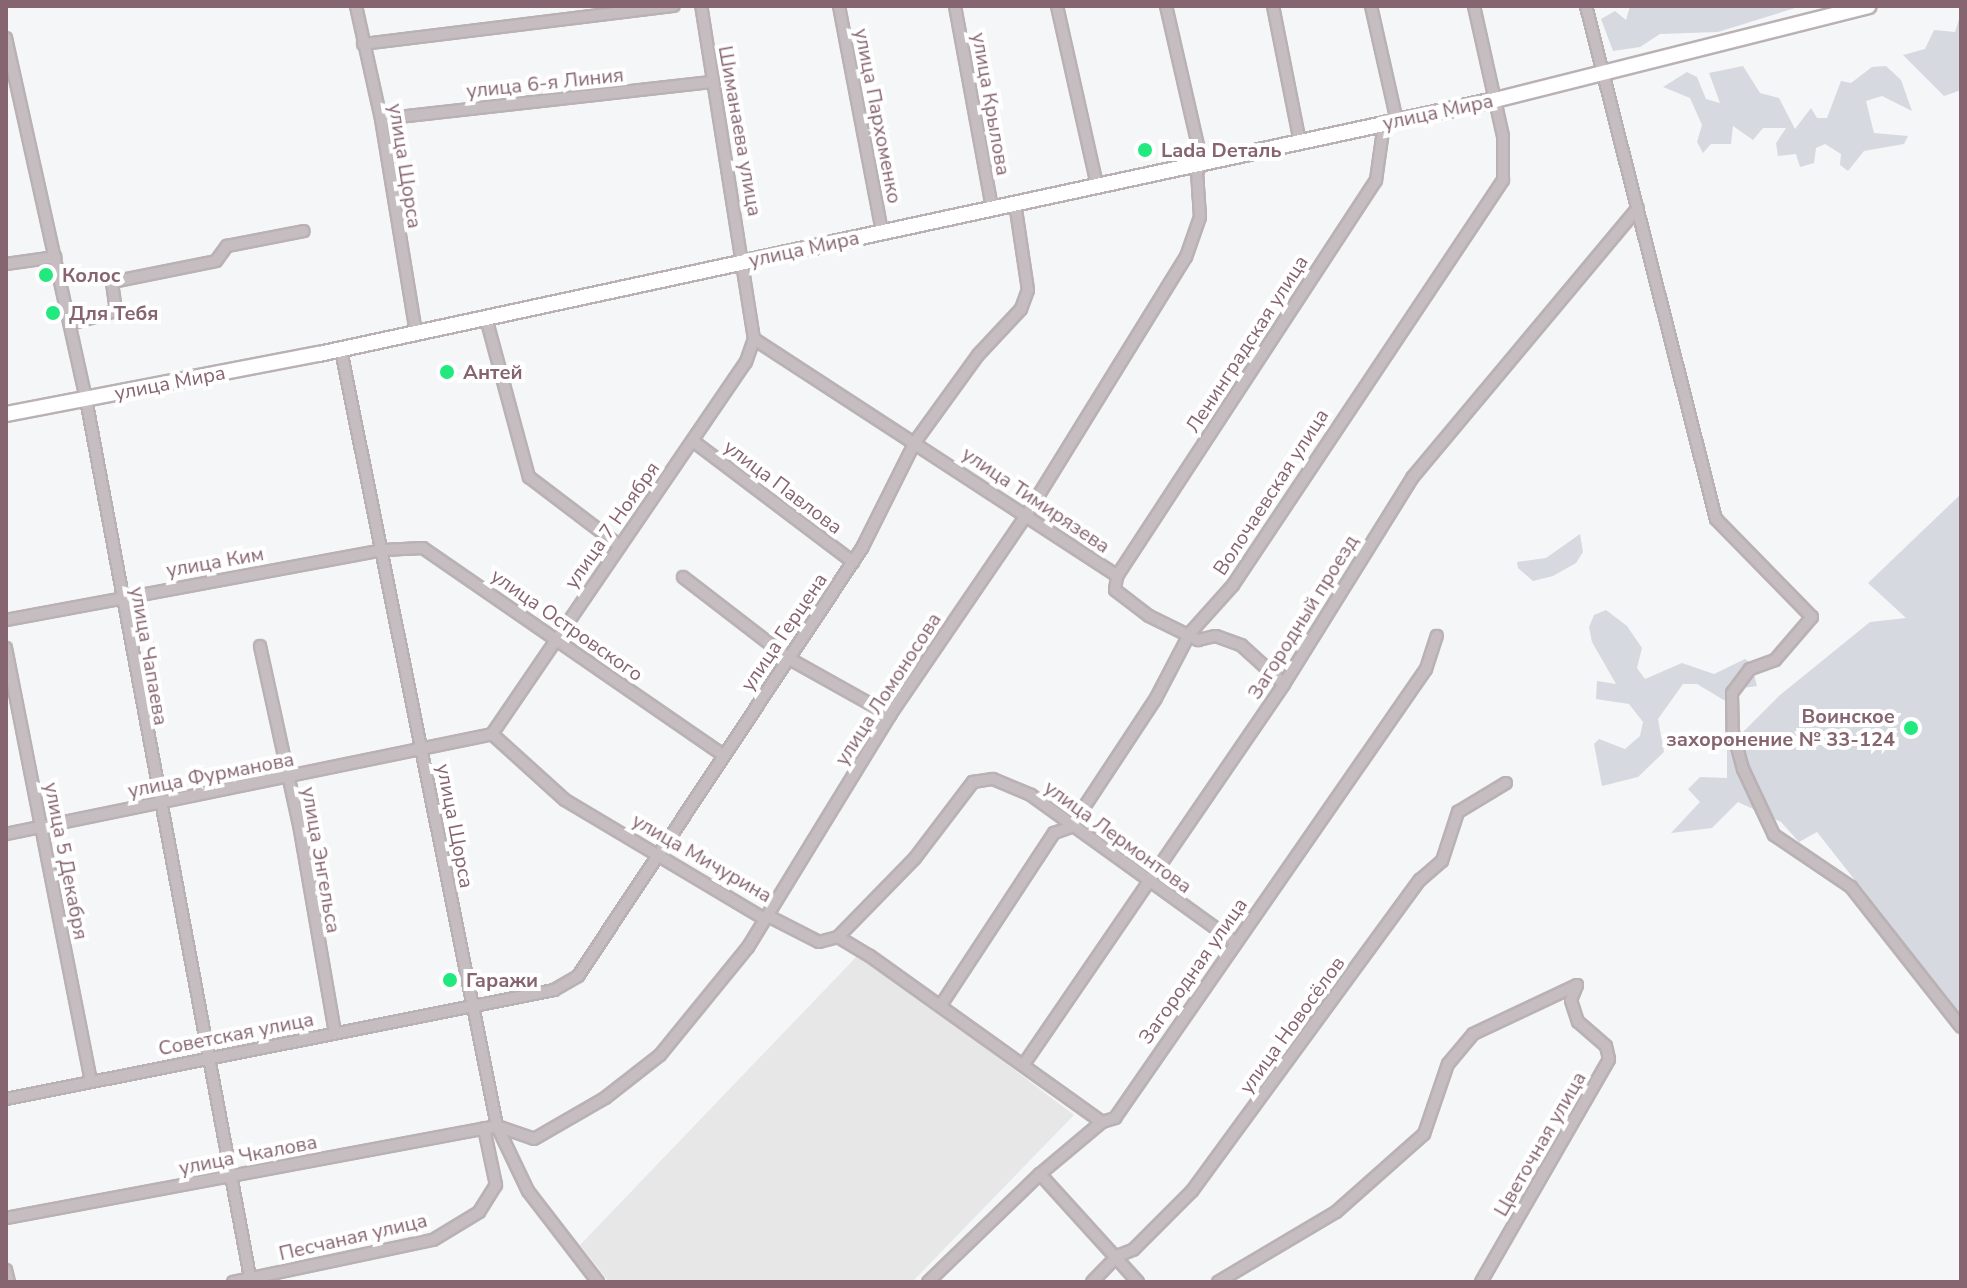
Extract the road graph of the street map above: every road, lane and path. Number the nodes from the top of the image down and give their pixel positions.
1 (356, 6) edge
2 (674, 6) edge
3 (701, 6) edge
4 (839, 6) edge
5 (955, 6) edge
6 (1057, 6) edge
7 (1166, 6) edge
8 (1273, 6) edge
9 (1371, 6) edge
10 (1474, 6) edge
11 (1586, 6) edge
12 (1868, 6) edge
13 (6, 38) edge
14 (363, 44) junction
15 (1600, 72) junction
16 (713, 82) junction
17 (1495, 100) junction
18 (381, 119) junction
19 (1391, 122) junction
20 (1300, 142) junction
21 (1202, 163) junction
22 (1097, 185) junction
23 (1015, 203) junction
24 (992, 208) junction
25 (1638, 208) junction
26 (304, 231) dead end
27 (882, 232) junction
28 (56, 257) junction
29 (744, 262) junction
30 (6, 264) edge
31 (486, 318) junction
32 (70, 324) junction
33 (416, 333) junction
34 (754, 339) junction
35 (341, 350) junction
36 (86, 399) junction
37 (6, 414) edge
38 (693, 441) junction
39 (915, 442) junction
40 (1027, 514) junction
41 (620, 546) junction
42 (383, 550) junction
43 (853, 562) junction
44 (1117, 576) junction
45 (683, 577) dead end
46 (120, 597) junction
47 (6, 620) edge
48 (1190, 633) junction
49 (1437, 636) dead end
50 (555, 638) junction
51 (260, 646) dead end
52 (6, 648) edge
53 (788, 658) junction
54 (1284, 684) junction
55 (890, 715) junction
56 (492, 734) junction
57 (421, 749) junction
58 (723, 755) junction
59 (289, 779) junction
60 (1506, 783) dead end
61 (157, 803) junction
62 (41, 827) junction
63 (1071, 827) junction
64 (6, 834) edge
65 (659, 853) junction
66 (1150, 879) junction
67 (763, 918) junction
68 (838, 937) junction
69 (1235, 942) junction
70 (941, 1005) junction
71 (473, 1006) junction
72 (1961, 1027) edge
73 (335, 1033) junction
74 (206, 1058) junction
75 (1024, 1064) junction
76 (91, 1081) junction
77 (6, 1099) edge
78 (1102, 1122) junction
79 (497, 1126) junction
80 (484, 1128) junction
81 (1040, 1174) junction
82 (229, 1178) junction
83 (6, 1218) edge
84 (1117, 1256) junction
85 (6, 1270) edge
86 (250, 1280) edge
87 (9, 1282) edge
88 (233, 1282) edge
89 (598, 1282) edge
90 (928, 1282) edge
91 (1092, 1282) edge
92 (1138, 1282) edge
93 (1218, 1282) edge
94 (1481, 1282) edge

1 - 14 street, улица Щорса
2 - 14 street
3 - 16 street, Шиманаева улица
4 - 27 street, улица Пархоменко
5 - 24 street, улица Крылова
6 - 22 street
7 - 21 street, улица Ломоносова
8 - 20 street
9 - 19 street, Ленинградская улица
10 - 17 street, Волочаевская улица
11 - 15 street
12 - 15 main road, улица Мира
13 - 28 street, улица Чапаева
14 - 18 street, улица Щорса
15 - 17 main road, улица Мира
15 - 25 street
16 - 18 street, улица 6-я Линия
16 - 29 street, Шиманаева улица
17 - 19 main road, улица Мира
17 - 48 street, Волочаевская улица
18 - 33 street, улица Щорса
19 - 20 main road, улица Мира
19 - 44 street, Ленинградская улица
20 - 21 main road, улица Мира
21 - 22 main road, улица Мира
21 - 40 street, улица Ломоносова
22 - 23 main road, улица Мира
23 - 24 main road, улица Мира
23 - 39 street, улица Герцена
24 - 27 main road, улица Мира
25 - 54 street, Загородный проезд
25 - 72 street
26 - 32 street
27 - 29 main road, улица Мира
28 - 30 street
28 - 32 street, улица Чапаева
29 - 31 main road, улица Мира
29 - 34 street
31 - 33 main road, улица Мира
31 - 41 street
32 - 36 street, улица Чапаева
33 - 35 main road, улица Мира
34 - 38 street, улица 7 Ноября
34 - 39 street, улица Тимирязева
35 - 36 main road, улица Мира
35 - 42 street, улица Щорса
36 - 37 main road, улица Мира
36 - 46 street, улица Чапаева
38 - 41 street, улица 7 Ноября
38 - 43 street, улица Павлова
39 - 40 street, улица Тимирязева
39 - 43 street, улица Герцена
40 - 44 street, улица Тимирязева
40 - 55 street, улица Ломоносова
41 - 50 street, улица 7 Ноября
42 - 46 street, улица Ким
42 - 50 street, улица Островского
42 - 57 street, улица Щорса
43 - 53 street, улица Герцена
44 - 48 street, улица Тимирязева
45 - 53 street
46 - 47 street, улица Ким
46 - 61 street, улица Чапаева
48 - 54 street, улица Тимирязева
48 - 63 street, Волочаевская улица
49 - 69 street, Загородная улица
50 - 56 street, улица 7 Ноября
50 - 58 street, улица Островского
51 - 59 street, улица Энгельса
52 - 62 street, улица 5 Декабря
53 - 55 street
53 - 58 street, улица Герцена
54 - 66 street, Загородный проезд
55 - 67 street, улица Ломоносова
56 - 57 street
56 - 65 street, улица Мичурина
57 - 59 street, улица Фурманова
57 - 71 street, улица Щорса
58 - 65 street, улица Герцена
59 - 61 street, улица Фурманова
59 - 73 street, улица Энгельса
60 - 84 street, улица Новосёлов
61 - 62 street, улица Фурманова
61 - 74 street, улица Чапаева
62 - 64 street, улица Фурманова
62 - 76 street, улица 5 Декабря
63 - 66 street, улица Лермонтова
63 - 68 street, улица Лермонтова
63 - 70 street, Волочаевская улица
65 - 67 street, улица Мичурина
65 - 71 street, улица Герцена
66 - 69 street, улица Лермонтова
66 - 75 street, Загородный проезд
67 - 68 street, улица Мичурина
67 - 79 street, улица Ломоносова
68 - 70 street, улица Мичурина
69 - 78 street, Загородная улица
70 - 75 street, улица Мичурина
71 - 73 street, Советская улица
71 - 79 street, улица Щорса
73 - 74 street, Советская улица
74 - 76 street, Советская улица
74 - 82 street, улица Чапаева
75 - 78 street, улица Мичурина
76 - 77 street, Советская улица
78 - 81 street, Загородная улица
79 - 80 street, улица Чкалова
79 - 89 street, улица Щорса
80 - 82 street, улица Чкалова
80 - 86 street, Песчаная улица
81 - 84 street
81 - 90 street, Загородная улица
82 - 83 street, улица Чкалова
82 - 86 street, улица Чапаева
84 - 91 street, улица Новосёлов
84 - 92 street
85 - 87 street
86 - 88 street, Песчаная улица
93 - 94 street, Цветочная улица

